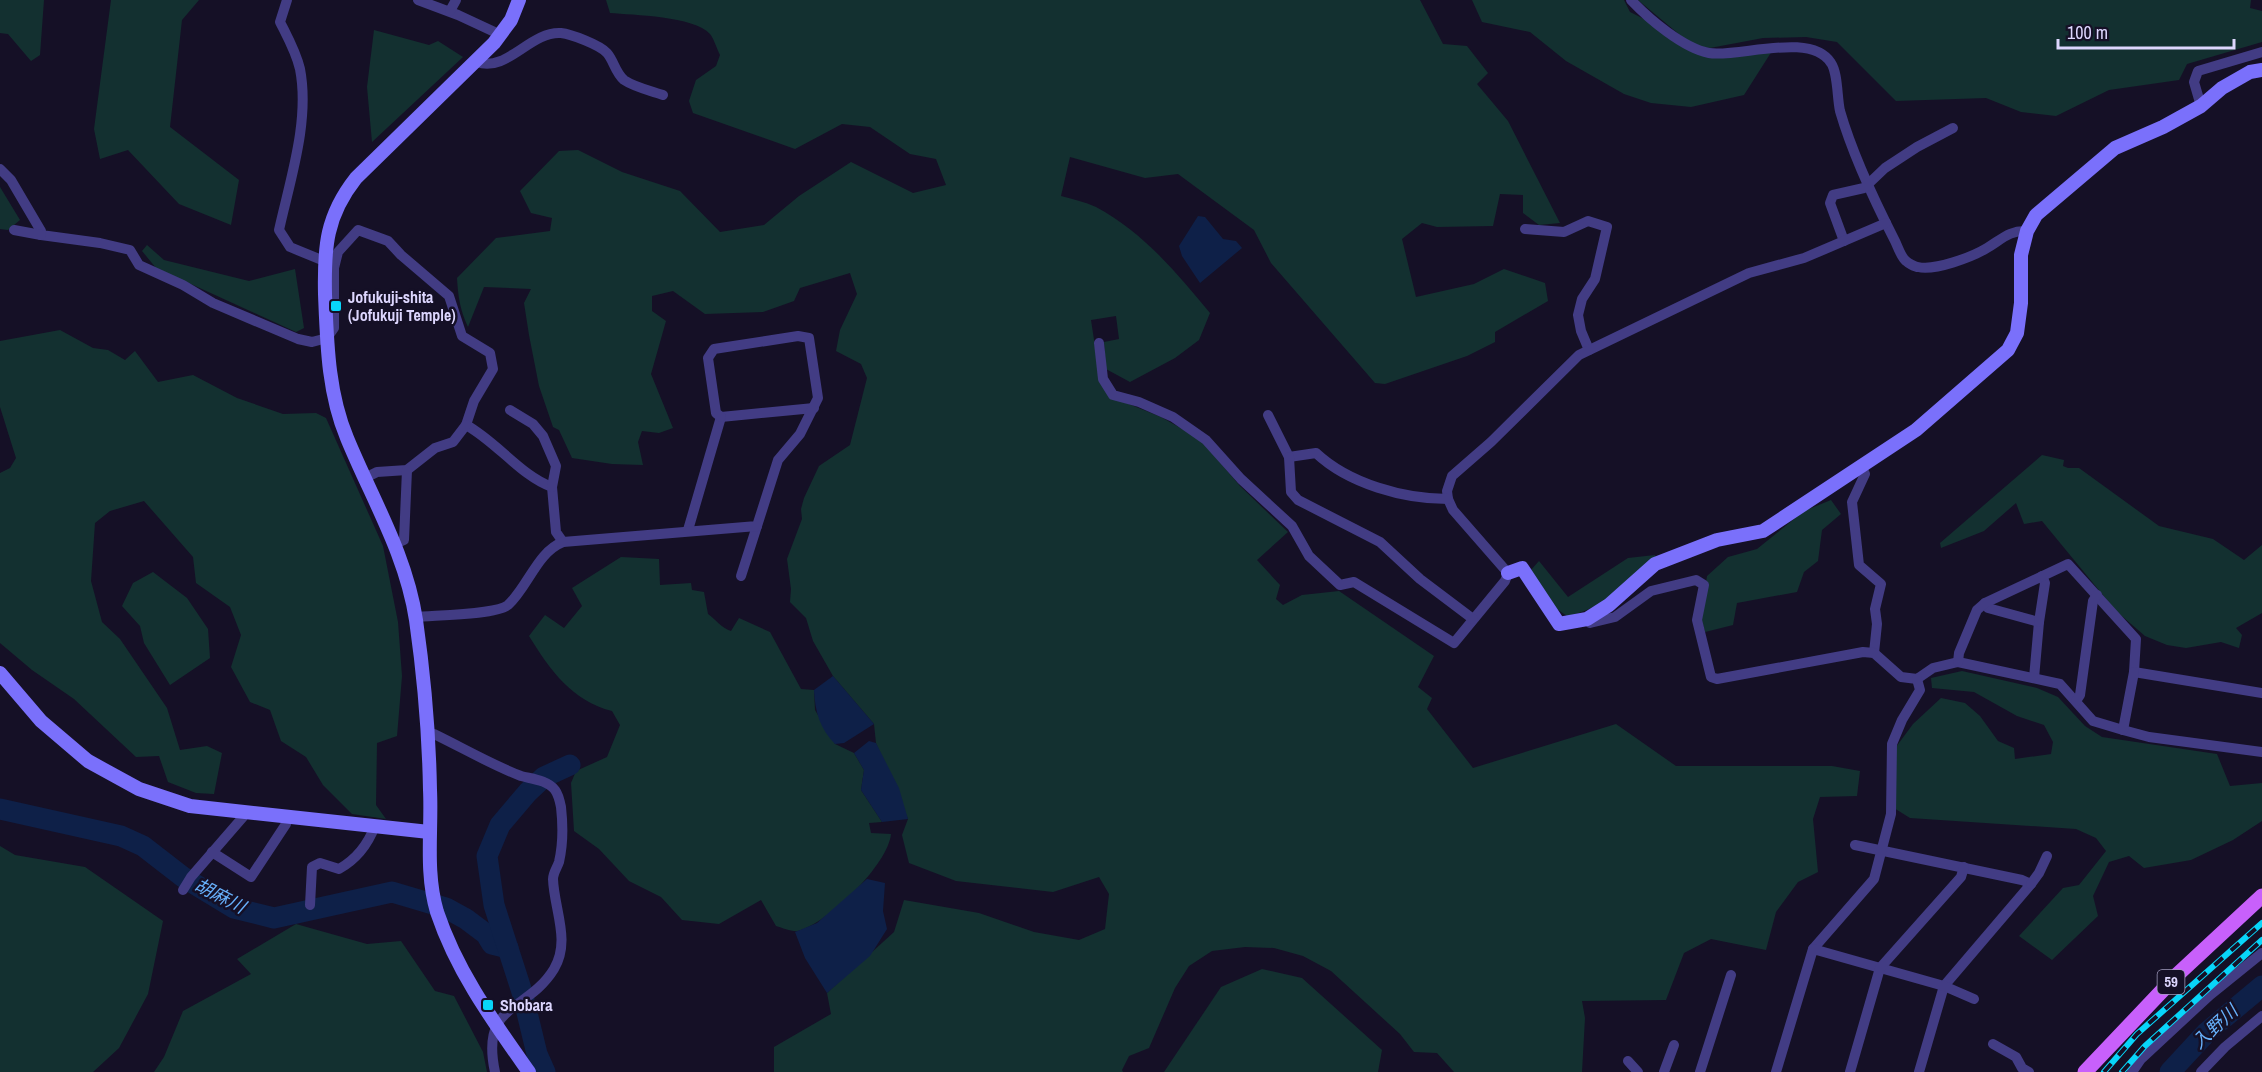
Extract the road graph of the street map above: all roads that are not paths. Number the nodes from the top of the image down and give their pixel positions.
1 (286, 0) edge
2 (418, 0) edge
3 (456, 0) edge
4 (519, 0) edge
5 (1631, 0) edge
6 (450, 11) junction
7 (501, 35) junction
8 (2262, 52) edge
9 (477, 62) junction
10 (2262, 70) edge
11 (663, 95) dead end
12 (2201, 106) junction
13 (1953, 128) dead end
14 (0, 169) edge
15 (1869, 184) junction
16 (1886, 223) junction
17 (1525, 229) dead end
18 (14, 231) dead end
19 (2028, 231) junction
20 (41, 235) junction
21 (1844, 241) junction
22 (329, 265) junction
23 (327, 338) junction
24 (1099, 343) dead end
25 (1589, 350) junction
26 (814, 408) junction
27 (510, 410) dead end
28 (1268, 415) dead end
29 (721, 417) junction
30 (466, 425) junction
31 (1289, 457) junction
32 (1861, 466) junction
33 (407, 470) junction
34 (365, 478) junction
35 (552, 487) junction
36 (1448, 499) junction
37 (757, 526) junction
38 (688, 530) junction
39 (563, 542) junction
40 (395, 544) junction
41 (1508, 573) junction
42 (741, 576) dead end
43 (2042, 576) junction
44 (2097, 595) junction
45 (1985, 603) junction
46 (415, 617) junction
47 (1473, 619) junction
48 (1587, 619) junction
49 (2039, 622) junction
50 (1874, 653) junction
51 (1958, 662) junction
52 (2134, 672) junction
53 (0, 673) edge
54 (2034, 678) junction
55 (1917, 679) junction
56 (2262, 693) edge
57 (2076, 701) junction
58 (2123, 730) junction
59 (427, 736) junction
60 (2262, 752) edge
61 (245, 811) junction
62 (288, 816) junction
63 (375, 826) junction
64 (429, 832) junction
65 (1855, 845) dead end
66 (212, 852) junction
67 (1883, 852) junction
68 (2047, 856) dead end
69 (1964, 867) junction
70 (2031, 884) junction
71 (183, 890) dead end
72 (2262, 896) edge
73 (310, 904) dead end
74 (1813, 949) junction
75 (2262, 953) edge
76 (1880, 968) junction
77 (1731, 975) dead end
78 (1944, 986) junction
79 (1974, 999) dead end
80 (2262, 1016) edge
81 (496, 1026) junction
82 (1994, 1044) dead end
83 (1674, 1045) dead end
84 (1628, 1061) dead end
85 (495, 1072) edge
86 (529, 1072) edge
87 (1638, 1072) edge
88 (1664, 1072) edge
89 (1700, 1072) edge
90 (1776, 1072) edge
91 (1850, 1072) edge
92 (1919, 1072) edge
93 (2029, 1072) edge
94 (2085, 1072) edge
95 (2132, 1072) edge
96 (2201, 1072) edge

1 - 22 street
2 - 6 street
3 - 6 street
4 - 7 street
5 - 15 street
6 - 7 street
7 - 9 street
8 - 12 street
9 - 11 street
9 - 22 street
10 - 12 street
12 - 19 street
13 - 15 street
14 - 20 street
15 - 16 street
15 - 21 street
16 - 19 street
16 - 21 street
17 - 25 street
18 - 20 street
19 - 32 street
20 - 23 street
21 - 25 street
22 - 23 street
22 - 30 street
23 - 34 street
24 - 47 street
25 - 36 street
26 - 29 street
26 - 29 street
26 - 37 street
27 - 35 street
28 - 31 street
29 - 38 street
30 - 33 street
30 - 35 street
31 - 36 street
31 - 47 street
32 - 48 street
32 - 50 street
33 - 34 street
33 - 40 street
34 - 40 street
35 - 39 street
36 - 41 street
37 - 38 street
37 - 42 street
38 - 39 street
39 - 46 street
40 - 46 street
41 - 47 street
41 - 48 street
43 - 44 street
43 - 45 street
43 - 49 street
44 - 52 street
44 - 57 street
45 - 49 street
45 - 51 street
46 - 59 street
48 - 50 street
49 - 54 street
50 - 55 street
51 - 54 street
51 - 55 street
52 - 56 street
52 - 58 street
53 - 61 street
54 - 57 street
55 - 67 street
57 - 58 street
58 - 60 street
59 - 64 street
59 - 81 street
61 - 62 street
61 - 66 street
62 - 63 street
62 - 66 street
63 - 64 street
63 - 73 street
64 - 81 street
65 - 67 street
66 - 71 street
67 - 69 street
67 - 74 street
68 - 70 street
69 - 70 street
69 - 76 street
70 - 78 street
72 - 94 main road, 59
74 - 76 street
74 - 90 street
75 - 95 street
76 - 78 street
76 - 91 street
77 - 89 street
78 - 79 street
78 - 92 street
80 - 96 street
81 - 85 street
81 - 86 street
82 - 93 street
83 - 88 street
84 - 87 street

